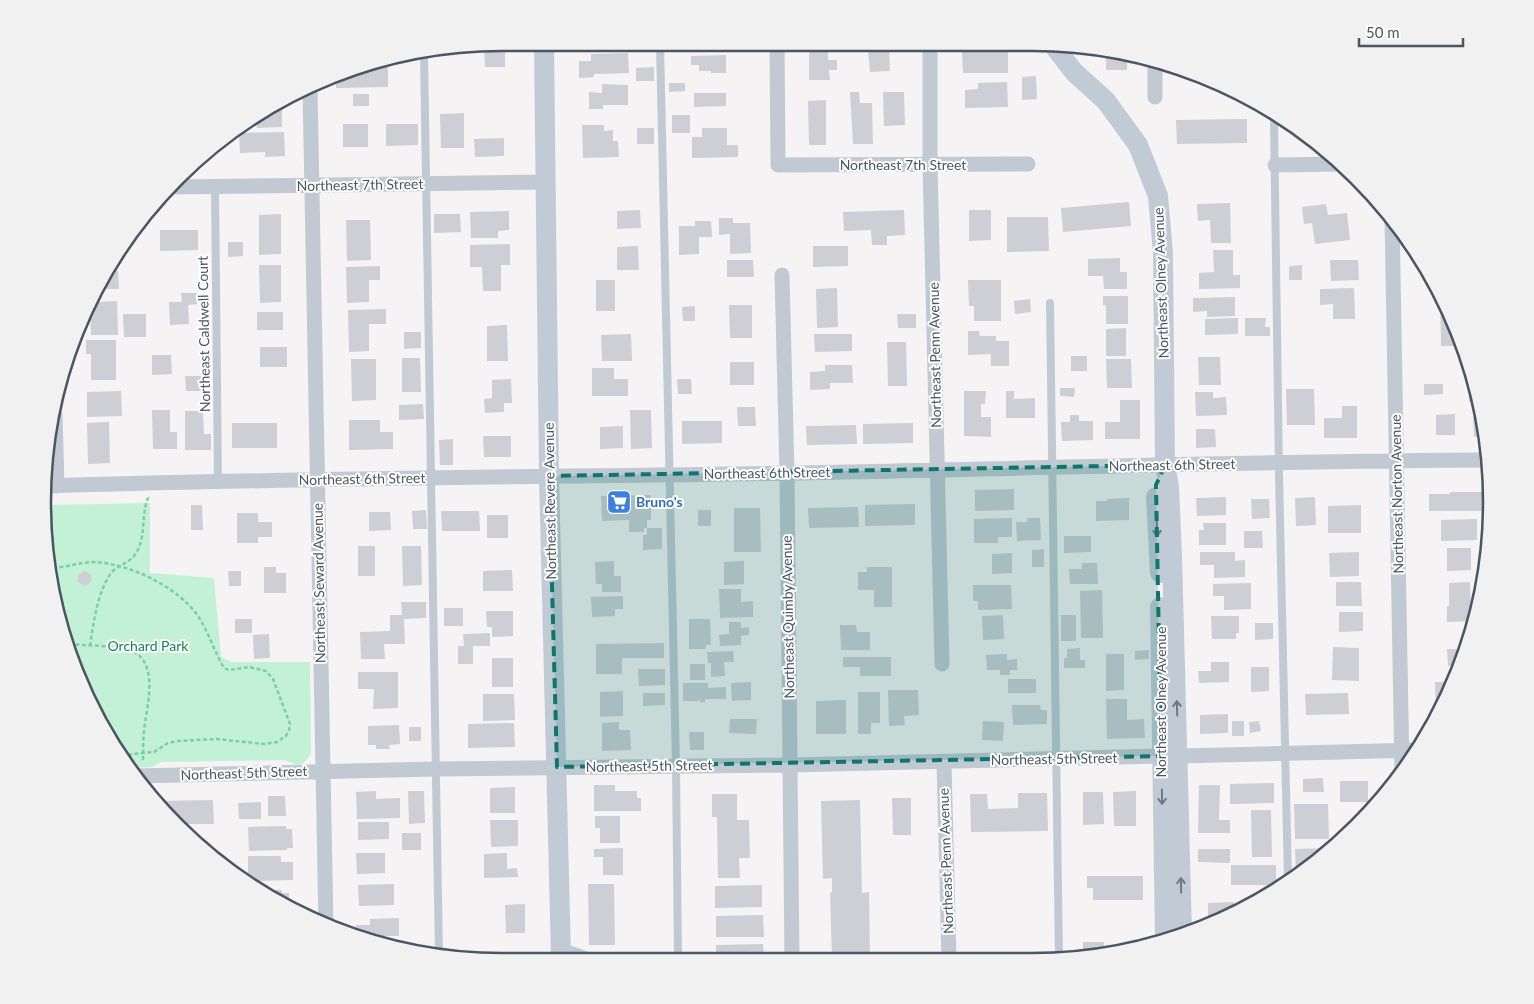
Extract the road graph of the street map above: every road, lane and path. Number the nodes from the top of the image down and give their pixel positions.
1 (544, 51) edge
2 (660, 51) edge
3 (777, 51) edge
4 (930, 51) edge
5 (1059, 52) edge
6 (424, 58) edge
7 (1155, 69) edge
8 (310, 95) edge
9 (1155, 97) dead end
10 (1274, 122) edge
11 (1028, 164) dead end
12 (1330, 164) edge
13 (930, 165) junction
14 (1275, 165) junction
15 (545, 182) junction
16 (427, 184) junction
17 (312, 185) junction
18 (215, 186) junction
19 (179, 187) edge
20 (1392, 231) edge
21 (782, 275) dead end
22 (1050, 303) dead end
23 (1397, 460) junction
24 (1481, 460) edge
25 (1279, 463) junction
26 (1165, 465) junction
27 (1052, 467) junction
28 (937, 470) junction
29 (787, 473) junction
30 (669, 474) junction
31 (549, 476) junction
32 (431, 478) junction
33 (317, 481) junction
34 (218, 482) junction
35 (154, 484) junction
36 (51, 486) edge
37 (118, 567) junction
38 (56, 568) edge
39 (74, 645) edge
40 (90, 646) junction
41 (942, 664) dead end
42 (1402, 750) junction
43 (1408, 750) edge
44 (143, 753) junction
45 (1285, 753) junction
46 (129, 755) edge
47 (1170, 756) junction
48 (1056, 758) junction
49 (1402, 759) edge
50 (944, 762) junction
51 (790, 765) junction
52 (676, 766) junction
53 (557, 767) junction
54 (435, 769) junction
55 (140, 770) edge
56 (323, 771) junction
57 (144, 776) edge
58 (1288, 873) edge
59 (326, 916) edge
60 (1182, 927) edge
61 (1164, 933) edge
62 (439, 948) edge
63 (560, 952) edge
64 (1059, 952) edge
65 (678, 953) edge
66 (792, 953) edge
67 (949, 953) edge

1 - 15 main road, Northeast Revere Avenue
2 - 30 lane
3 - 13 street, Northeast 7th Street
4 - 13 street, Northeast Penn Avenue
5 - 26 main road, Northeast Olney Avenue
6 - 16 lane
7 - 9 street
8 - 17 street, Northeast Seward Avenue
10 - 14 lane
11 - 13 street, Northeast 7th Street
12 - 14 street
13 - 28 street, Northeast Penn Avenue
14 - 25 lane
15 - 16 street, Northeast 7th Street
15 - 31 main road, Northeast Revere Avenue
16 - 17 street, Northeast 7th Street
16 - 32 lane
17 - 18 street, Northeast 7th Street
17 - 33 street, Northeast Seward Avenue
18 - 19 street, Northeast 7th Street
18 - 34 lane, Northeast Caldwell Court
20 - 23 street, Northeast Norton Avenue
21 - 29 street, Northeast Quimby Avenue
22 - 27 lane
23 - 24 street, Northeast 6th Street
23 - 25 street, Northeast 6th Street
23 - 42 street, Northeast Norton Avenue
25 - 26 street, Northeast 6th Street
25 - 45 lane
26 - 27 street, Northeast 6th Street
26 - 47 main road, Northeast Olney Avenue
27 - 28 street, Northeast 6th Street
27 - 48 lane
28 - 29 street, Northeast 6th Street
28 - 41 street, Northeast Penn Avenue
29 - 30 street, Northeast 6th Street
29 - 51 street, Northeast Quimby Avenue
30 - 31 street, Northeast 6th Street
30 - 52 lane
31 - 32 street, Northeast 6th Street
31 - 53 main road, Northeast Revere Avenue
32 - 33 street, Northeast 6th Street
32 - 54 lane
33 - 34 street, Northeast 6th Street
33 - 56 street, Northeast Seward Avenue
34 - 35 street, Northeast 6th Street
35 - 36 street, Northeast 6th Street
35 - 37 path
37 - 38 path
37 - 40 path
37 - 44 path
39 - 40 path
40 - 44 path
42 - 43 street, Northeast 5th Street
42 - 45 street, Northeast 5th Street
42 - 49 street, Northeast Norton Avenue
44 - 46 path
44 - 55 path
45 - 47 street, Northeast 5th Street
45 - 58 lane
47 - 48 street, Northeast 5th Street
60 -> 47 main road, Northeast Olney Avenue
47 -> 61 main road, Northeast Olney Avenue
48 - 50 street, Northeast 5th Street
48 - 64 lane
50 - 51 street, Northeast 5th Street
50 - 67 street, Northeast Penn Avenue
51 - 52 street, Northeast 5th Street
51 - 66 street, Northeast Quimby Avenue
52 - 53 street, Northeast 5th Street
52 - 65 lane
53 - 54 street, Northeast 5th Street
53 - 63 main road, Northeast Revere Avenue
54 - 56 street, Northeast 5th Street
54 - 62 lane
56 - 57 street, Northeast 5th Street
56 - 59 street, Northeast Seward Avenue

